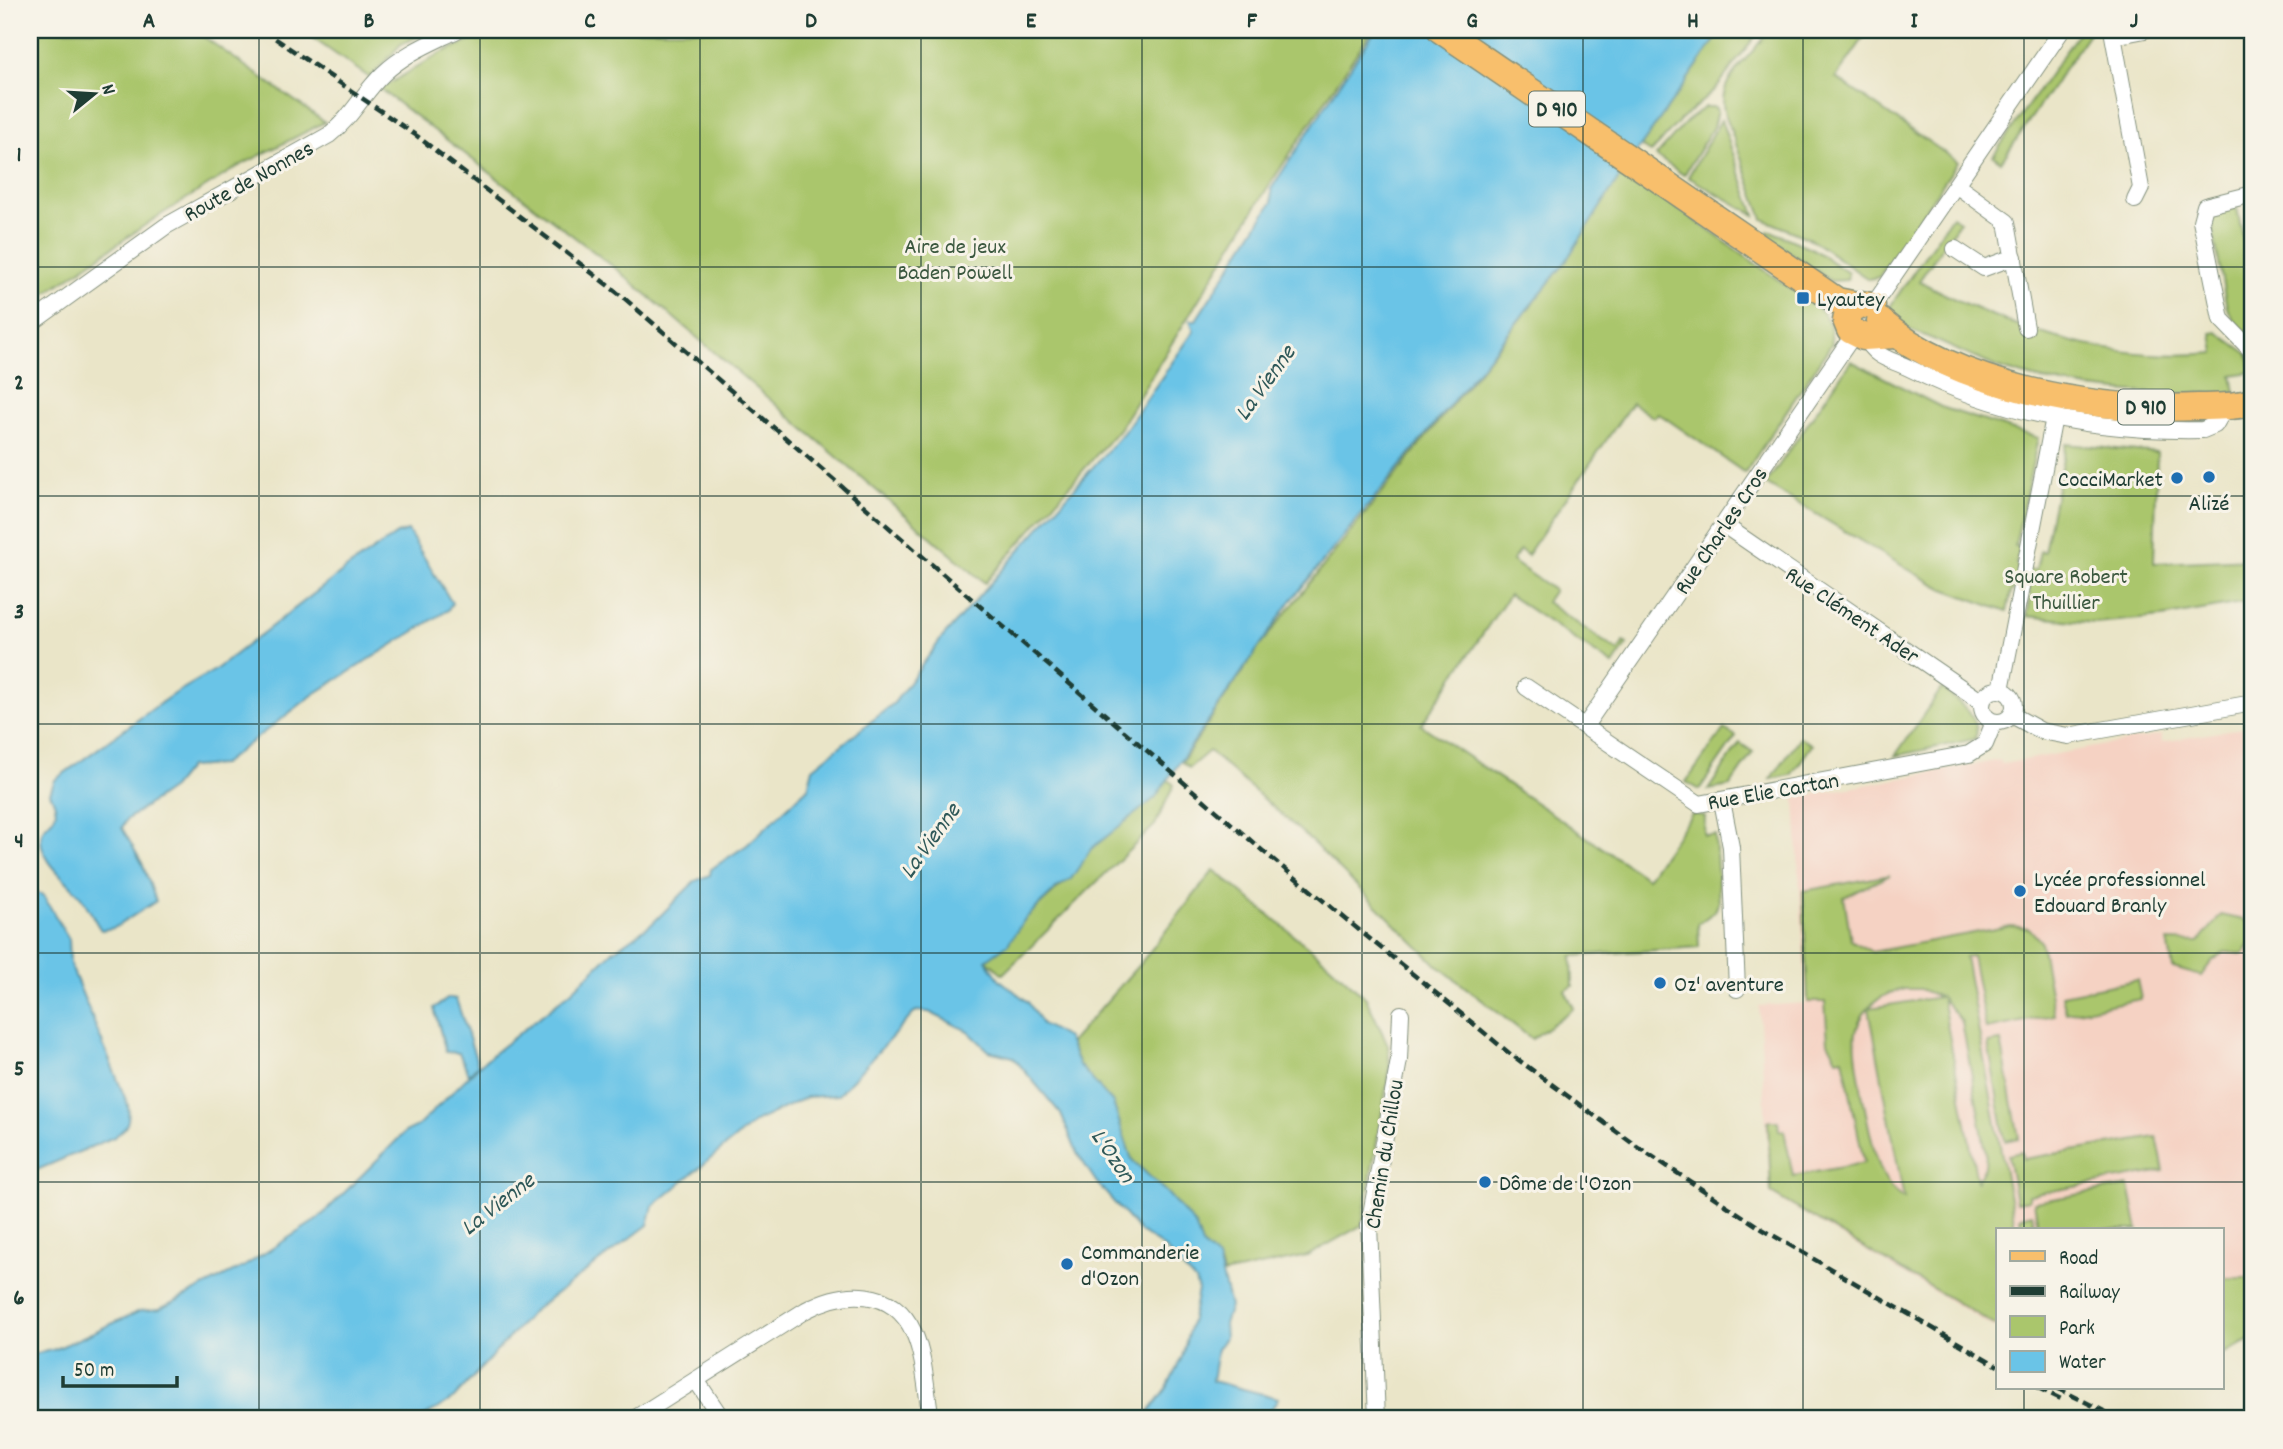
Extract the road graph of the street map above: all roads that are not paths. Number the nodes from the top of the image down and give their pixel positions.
1 (457, 30) edge
2 (1441, 30) edge
3 (2062, 30) edge
4 (2145, 30) edge
5 (2113, 33) edge
6 (1956, 185) junction
7 (2253, 194) edge
8 (2135, 200) dead end
9 (1955, 249) dead end
10 (2014, 257) junction
11 (1864, 322) junction
12 (30, 324) edge
13 (2026, 328) dead end
14 (2253, 352) edge
15 (2246, 402) edge
16 (2055, 408) junction
17 (1724, 525) junction
18 (1526, 687) dead end
19 (2001, 690) junction
20 (1982, 702) junction
21 (2253, 703) edge
22 (2012, 715) junction
23 (1994, 722) junction
24 (1585, 726) junction
25 (1722, 800) junction
26 (1737, 989) dead end
27 (1401, 1014) dead end
28 (696, 1380) junction
29 (634, 1419) edge
30 (722, 1419) edge
31 (931, 1419) edge
32 (1377, 1419) edge

1 - 12 street, Route de Nonnes
2 - 11 main road, D 910
3 - 6 street, Rue Charles Cros
4 - 5 street
5 - 8 street
6 - 10 street
6 - 11 street, Rue Charles Cros
7 - 14 street
9 - 10 street
10 - 13 street
11 - 16 main road, D 910
11 - 17 street, Rue Charles Cros
15 - 16 main road, D 910
16 - 19 street
17 - 20 street, Rue Clément Ader
17 - 24 street, Rue Charles Cros
18 - 24 street, Rue Elie Cartan
19 - 20 street
19 - 22 street
20 - 23 street
21 - 22 street
22 - 23 street
23 - 25 street, Rue Elie Cartan
24 - 25 street, Rue Elie Cartan
25 - 26 street
27 - 32 street, Chemin du Chillou
28 - 29 street
28 - 30 street
28 - 31 street

